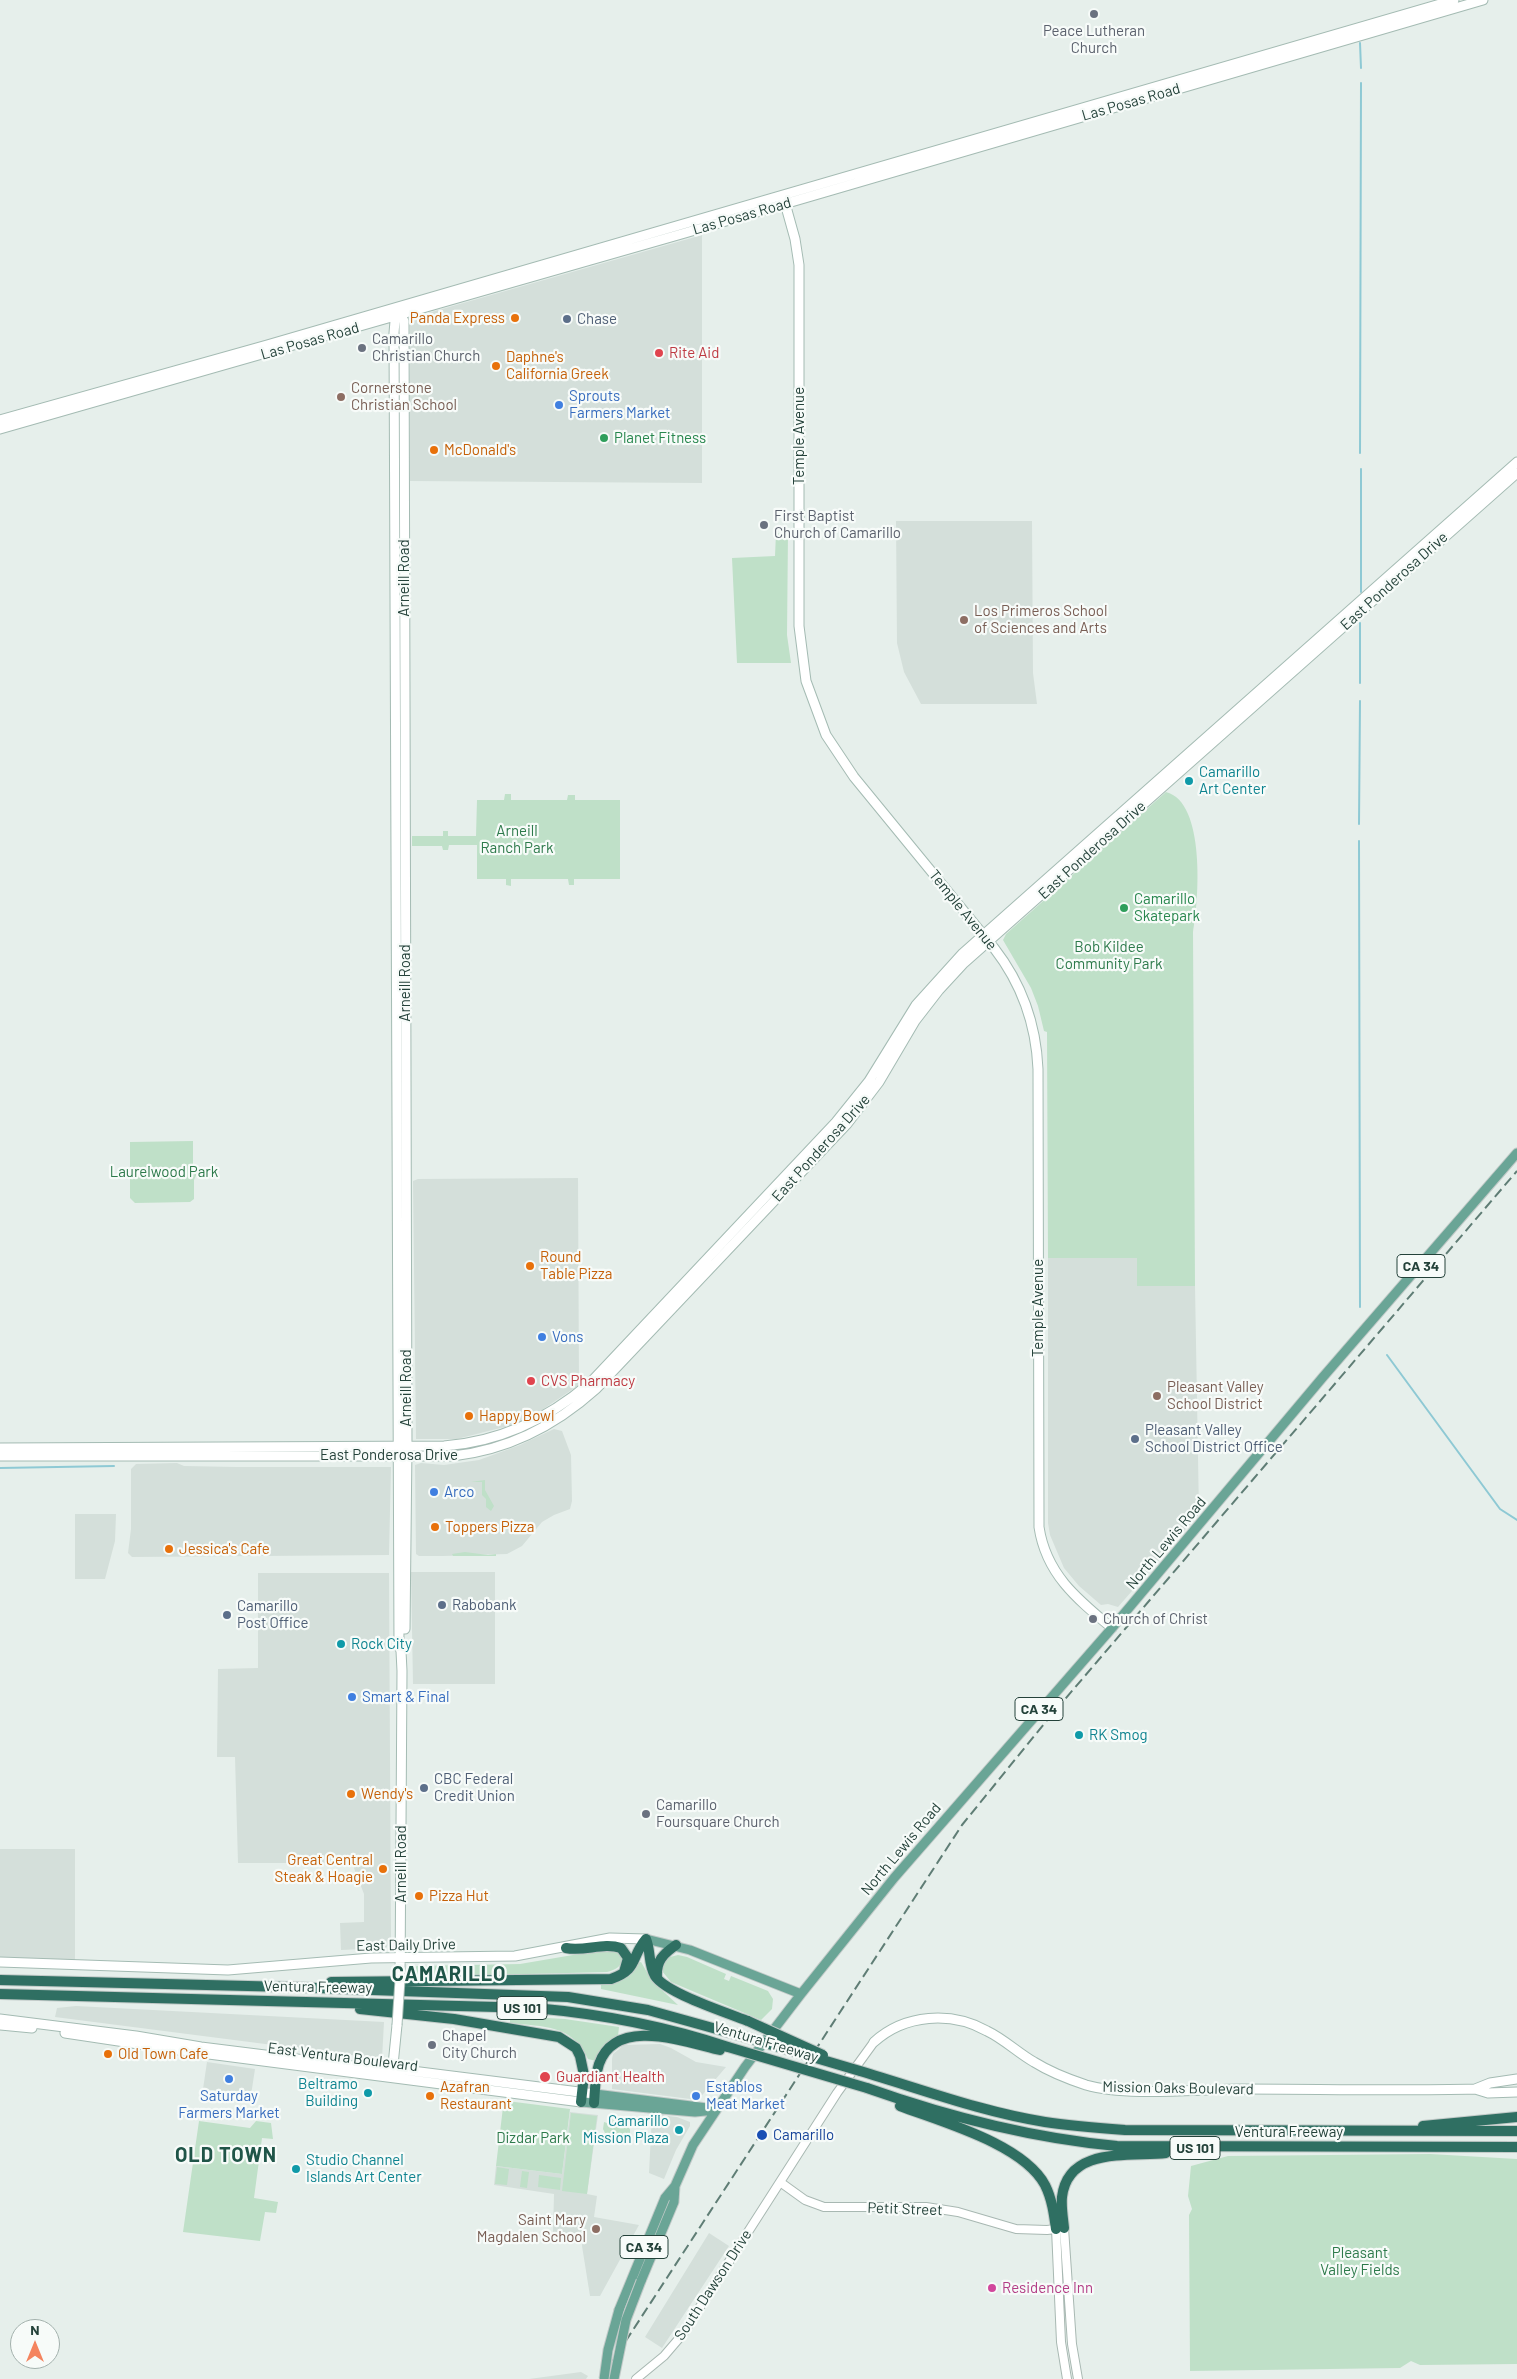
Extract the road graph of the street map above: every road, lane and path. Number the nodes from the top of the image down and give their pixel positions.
1 (1454, 0) edge
2 (1483, 0) edge
3 (784, 200) junction
4 (398, 311) junction
5 (0, 420) edge
6 (0, 429) edge
7 (1517, 462) edge
8 (1517, 473) edge
9 (1168, 777) junction
10 (986, 938) junction
11 (1517, 1153) edge
12 (522, 1427) junction
13 (508, 1442) junction
14 (0, 1448) edge
15 (402, 1451) junction
16 (0, 1456) edge
17 (1112, 1628) junction
18 (646, 1939) junction
19 (676, 1945) junction
20 (566, 1948) junction
21 (401, 1956) junction
22 (0, 1962) edge
23 (623, 1974) junction
24 (657, 1978) junction
25 (0, 1980) edge
26 (289, 1987) junction
27 (0, 1994) edge
28 (801, 1994) junction
29 (312, 2002) junction
30 (0, 2019) edge
31 (0, 2025) edge
32 (874, 2042) joint
33 (726, 2049) junction
34 (860, 2071) junction
35 (393, 2073) junction
36 (1517, 2079) edge
37 (1475, 2089) junction
38 (1517, 2092) edge
39 (879, 2093) junction
40 (581, 2097) junction
41 (595, 2099) junction
42 (715, 2110) junction
43 (1517, 2117) edge
44 (1370, 2132) junction
45 (1517, 2132) edge
46 (1517, 2147) edge
47 (1222, 2148) junction
48 (780, 2182) junction
49 (675, 2186) junction
50 (1060, 2229) junction
51 (604, 2379) edge
52 (614, 2379) edge
53 (636, 2379) edge
54 (1067, 2379) edge
55 (1078, 2379) edge

1 - 3 main road, Las Posas Road
2 - 3 main road, Las Posas Road
3 - 4 main road, Las Posas Road
3 - 10 main road, Temple Avenue
4 - 5 main road, Las Posas Road
4 - 6 main road, Las Posas Road
4 - 15 main road, Arneill Road
7 - 9 main road, East Ponderosa Drive
8 - 9 main road, East Ponderosa Drive
9 - 10 main road, East Ponderosa Drive
10 - 12 main road, East Ponderosa Drive
10 - 13 main road, East Ponderosa Drive
10 - 17 main road, Temple Avenue
11 - 17 main road, North Lewis Road / CA 34
12 - 13 main road
12 - 15 main road, East Ponderosa Drive
13 - 15 main road, East Ponderosa Drive
14 - 15 main road, East Ponderosa Drive
15 - 16 main road, East Ponderosa Drive
15 - 21 main road, Arneill Road
17 - 28 main road, North Lewis Road / CA 34
18 - 19 main road, East Daily Drive
18 - 20 main road, East Daily Drive
18 - 23 highway
18 - 24 highway
19 - 24 highway
19 - 28 main road, East Daily Drive
20 - 21 main road, East Daily Drive
20 - 23 highway
21 - 22 main road, East Daily Drive
21 - 35 main road, Arneill Road, bridge
23 - 26 highway
24 - 34 highway, bridge
25 - 26 highway, Ventura Freeway / US 101
26 - 34 highway, Ventura Freeway / US 101, bridge
27 - 29 highway, Ventura Freeway / US 101
28 - 42 main road, North Lewis Road / CA 34
29 - 33 highway, Ventura Freeway / US 101
29 - 40 highway
30 - 35 main road, East Ventura Boulevard
31 - 35 main road, East Ventura Boulevard
32 - 37 main road, Mission Oaks Boulevard
32 - 48 street, South Dawson Drive
33 - 39 highway, Ventura Freeway / US 101, bridge
33 - 41 highway
34 - 44 highway, Ventura Freeway / US 101
35 - 40 main road, East Ventura Boulevard
35 - 40 main road, East Ventura Boulevard
36 - 37 main road, Mission Oaks Boulevard
37 - 38 main road, Mission Oaks Boulevard
39 - 47 highway, Ventura Freeway / US 101
39 - 50 highway
40 - 41 main road, East Ventura Boulevard
41 - 42 main road, East Ventura Boulevard
42 - 49 main road, CA 34
43 - 44 highway
44 - 45 highway, Ventura Freeway / US 101
46 - 47 highway, Ventura Freeway / US 101
47 - 50 highway
48 - 50 street, Petit Street
48 - 53 street, South Dawson Drive
49 - 51 main road, CA 34, bridge
49 - 52 main road, CA 34, bridge
50 - 54 street
50 - 55 street

